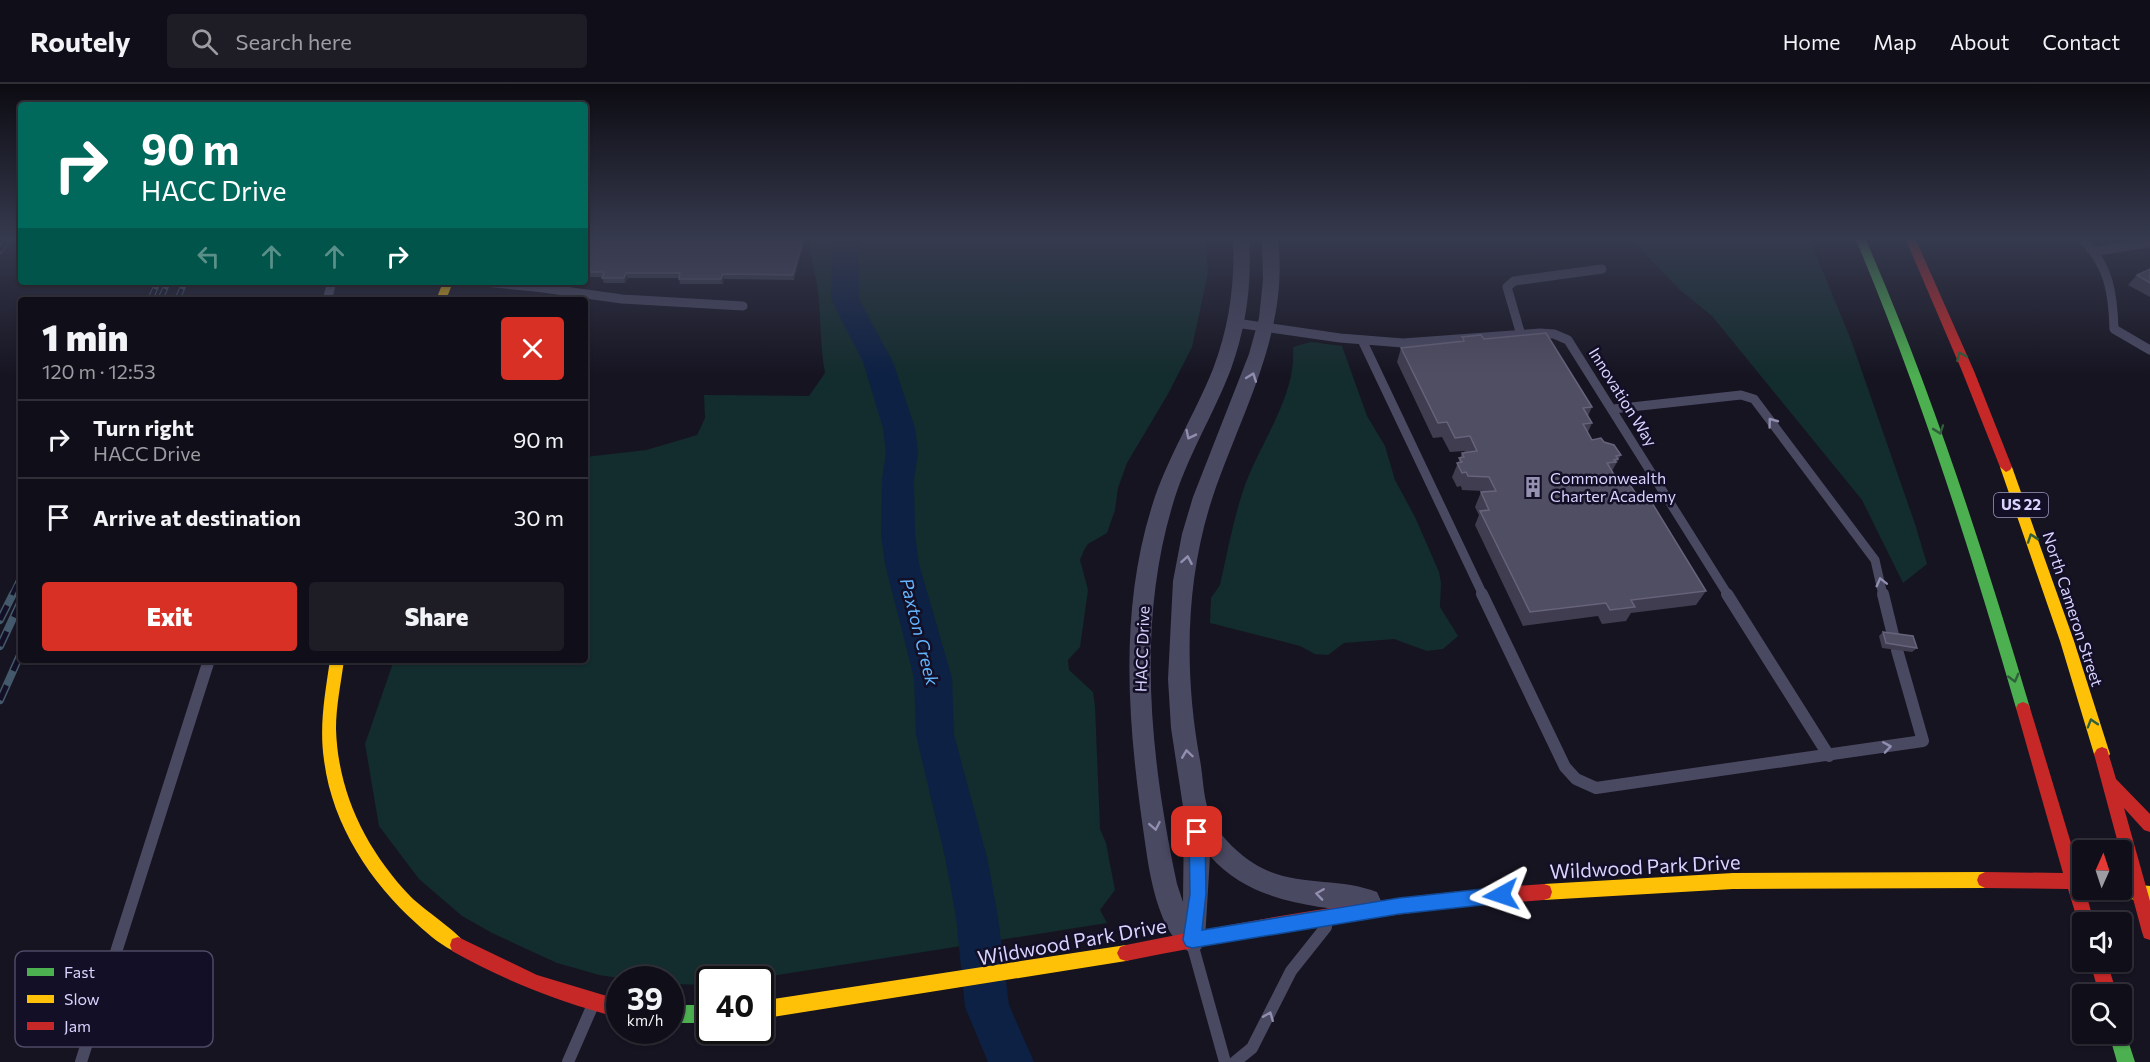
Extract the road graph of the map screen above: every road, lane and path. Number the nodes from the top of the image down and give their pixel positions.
1 (541, 286) edge
2 (1240, 286) edge
3 (1271, 286) edge
4 (1509, 286) edge
5 (1881, 286) edge
6 (1931, 286) edge
7 (2109, 286) edge
8 (743, 306) dead end
9 (1236, 322) junction
10 (1266, 327) junction
11 (1521, 335) junction
12 (1362, 340) junction
13 (2150, 350) edge
14 (1613, 409) junction
15 (208, 663) edge
16 (337, 663) edge
17 (1829, 756) junction
18 (2109, 779) junction
19 (1196, 812) junction
20 (2150, 825) edge
21 (2072, 863) edge
22 (2072, 880) edge
23 (2144, 895) edge
24 (1399, 906) junction
25 (1336, 915) junction
26 (2150, 932) edge
27 (1192, 940) junction
28 (116, 951) edge
29 (593, 1004) junction
30 (606, 1006) edge
31 (774, 1008) edge
32 (2121, 1044) edge
33 (86, 1047) edge
34 (81, 1062) edge
35 (568, 1062) edge
36 (1226, 1062) edge
37 (1235, 1062) edge
38 (2126, 1062) edge

1 - 8 lane
2 - 9 street, HACC Drive
3 - 10 street
4 - 11 lane
5 -> 21 main road
18 -> 6 main road, North Cameron Street / US 22
7 - 13 lane
9 - 10 lane, Innovation Way
9 -> 27 street, HACC Drive
10 - 12 lane, Innovation Way
19 -> 10 street
11 - 12 lane, Innovation Way
11 - 14 lane, Innovation Way
12 - 17 lane
14 - 17 lane, Innovation Way
17 -> 14 lane
15 - 28 lane
16 - 29 main road
18 - 20 main road
18 - 23 main road, North Cameron Street / US 22
24 -> 19 street
19 - 27 street
22 - 24 main road, Wildwood Park Drive
23 - 26 main road, North Cameron Street / US 22
24 - 25 main road, Wildwood Park Drive
25 - 27 main road, Wildwood Park Drive
37 -> 25 lane
27 - 31 main road, Wildwood Park Drive
27 - 36 lane
29 - 30 main road
29 - 35 lane
32 - 38 main road
33 - 34 lane

